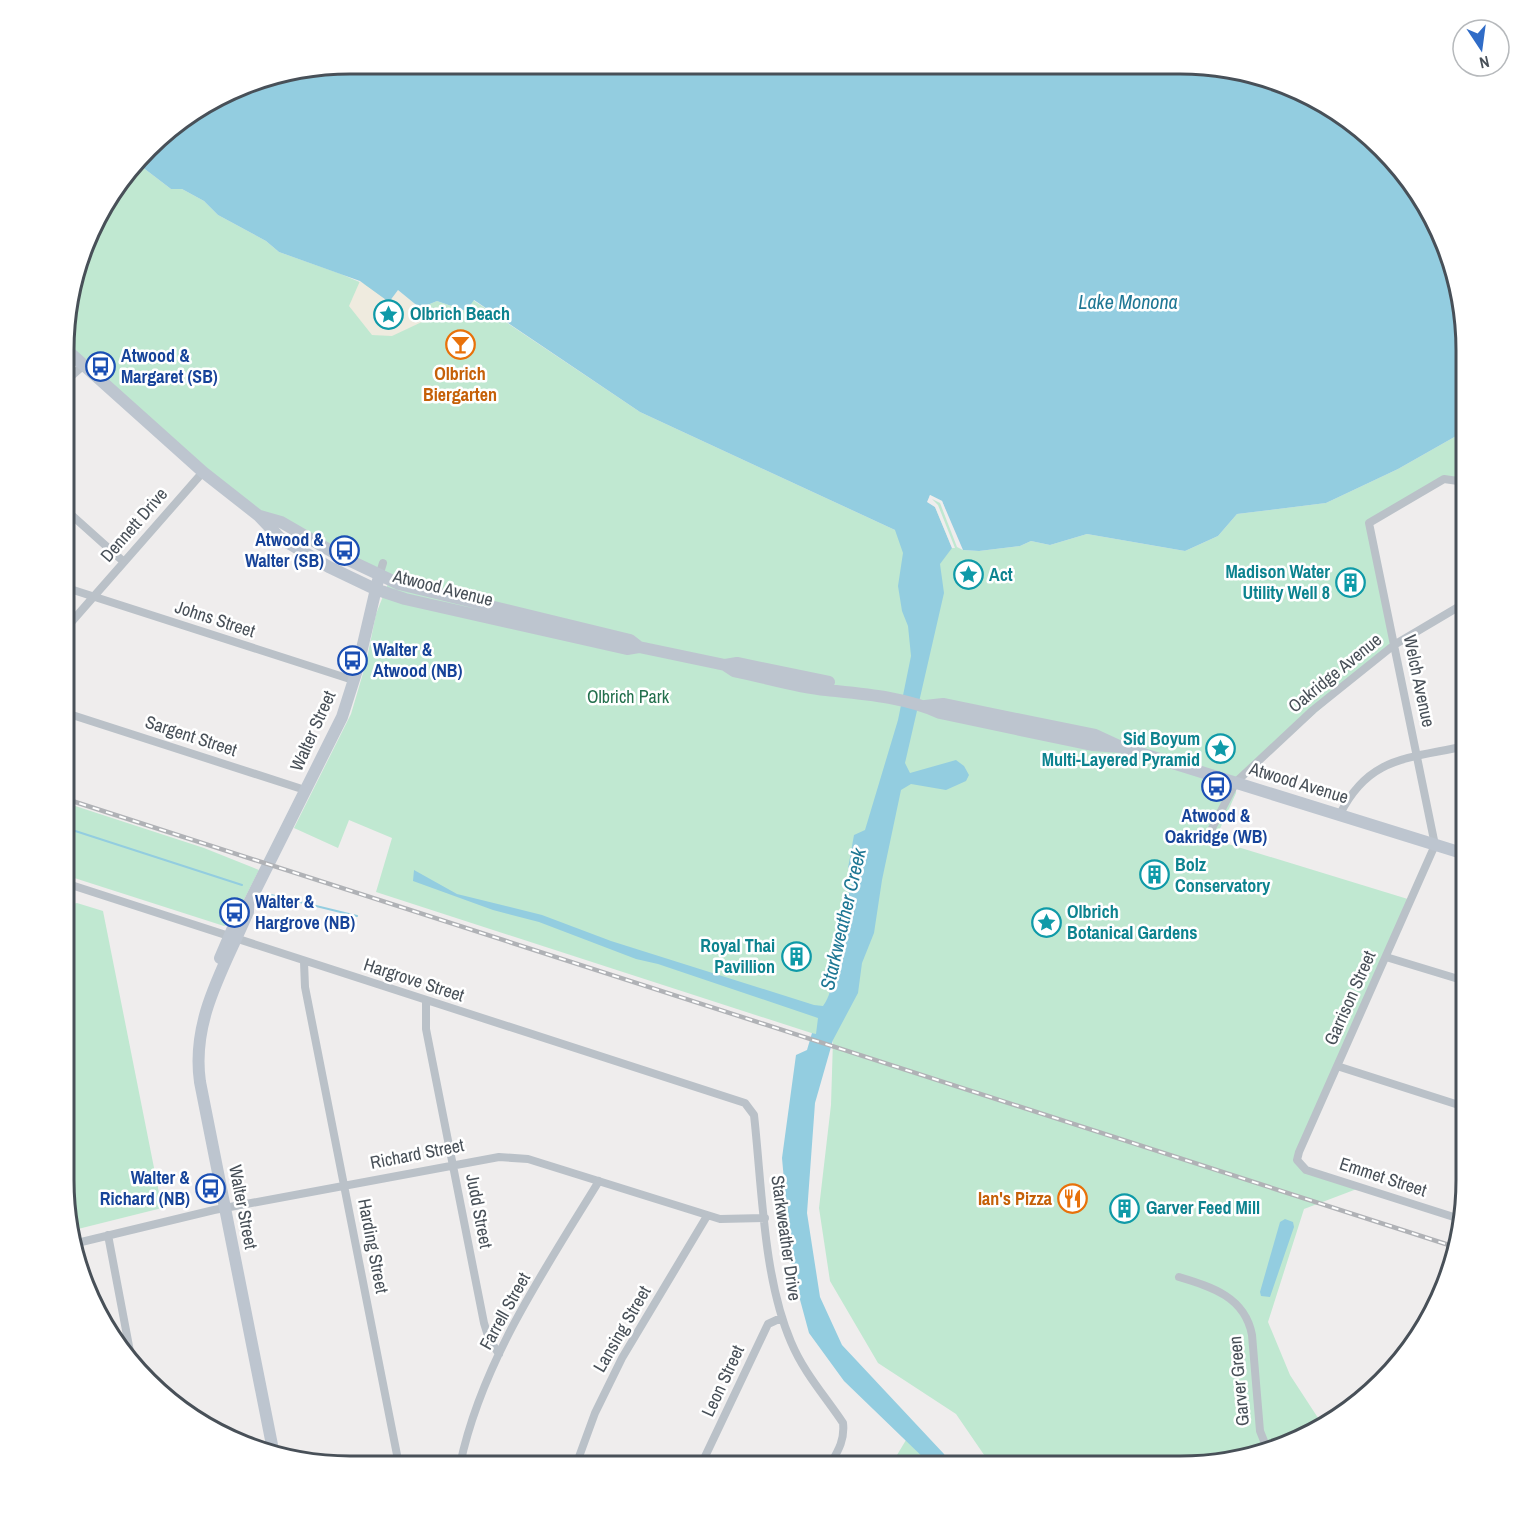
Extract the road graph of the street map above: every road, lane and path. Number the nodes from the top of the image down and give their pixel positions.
1 (74, 356) edge
2 (84, 365) junction
3 (74, 374) edge
4 (203, 472) junction
5 (1456, 481) edge
6 (259, 516) junction
7 (74, 518) edge
8 (124, 562) junction
9 (383, 563) dead end
10 (379, 576) junction
11 (375, 589) junction
12 (74, 590) edge
13 (93, 597) junction
14 (1456, 608) edge
15 (74, 619) edge
16 (1394, 645) junction
17 (639, 647) junction
18 (353, 680) junction
19 (74, 716) edge
20 (1456, 748) edge
21 (1417, 757) junction
22 (1236, 782) junction
23 (305, 790) junction
24 (1340, 814) junction
25 (1208, 836) dead end
26 (1436, 845) junction
27 (1456, 851) edge
28 (74, 886) edge
29 (232, 938) junction
30 (1386, 957) junction
31 (304, 962) junction
32 (1456, 978) edge
33 (426, 1001) junction
34 (1337, 1066) junction
35 (1456, 1104) edge
36 (751, 1108) joint
37 (453, 1164) junction
38 (1299, 1164) joint
39 (599, 1181) junction
40 (344, 1185) junction
41 (225, 1208) junction
42 (707, 1216) junction
43 (1453, 1217) edge
44 (765, 1218) junction
45 (108, 1235) junction
46 (81, 1242) edge
47 (1179, 1277) dead end
48 (781, 1318) junction
49 (129, 1344) edge
50 (499, 1354) junction
51 (1264, 1442) edge
52 (272, 1444) edge
53 (397, 1456) edge
54 (463, 1456) edge
55 (579, 1456) edge
56 (705, 1456) edge
57 (835, 1456) edge

1 - 2 street, Atwood Avenue
2 - 3 street
2 - 4 street, Atwood Avenue
4 - 6 street, Atwood Avenue
4 - 8 street, Dennett Drive
5 - 16 street, Welch Avenue
6 - 10 street, Atwood Avenue
6 - 11 street, Atwood Avenue
7 - 8 street
8 - 13 street, Dennett Drive
9 - 10 street, Walter Street
10 - 11 street, Walter Street
10 - 17 street, Atwood Avenue
11 - 17 street, Atwood Avenue
11 - 18 street, Walter Street
12 - 13 street, Johns Street
13 - 15 street, Dennett Drive
13 - 18 street, Johns Street
14 - 16 street, Oakridge Avenue
16 - 21 street, Welch Avenue
16 - 22 street, Oakridge Avenue
17 - 22 street, Atwood Avenue
18 - 23 street, Walter Street
19 - 23 street, Sargent Street
20 - 21 street
21 - 24 street
21 - 26 street, Welch Avenue
22 - 24 street, Atwood Avenue
22 - 25 street, Oakridge Avenue
23 - 29 street, Walter Street
24 - 26 street, Atwood Avenue
26 - 27 street, Atwood Avenue
26 - 30 street, Garrison Street
28 - 29 street, Hargrove Street
29 - 31 street, Hargrove Street
29 - 41 street, Walter Street
30 - 32 street
30 - 34 street, Garrison Street
31 - 33 street, Hargrove Street
31 - 40 street, Harding Street
33 - 36 street, Hargrove Street
33 - 37 street, Judd Street
34 - 35 street
34 - 38 street, Garrison Street
36 - 44 street, Starkweather Drive
37 - 39 street, Richard Street
37 - 40 street, Richard Street
37 - 50 street, Judd Street
38 - 43 street, Emmet Street
39 - 42 street, Richard Street
39 - 50 street, Farrell Street
40 - 41 street, Richard Street
40 - 53 street, Harding Street
41 - 45 street, Richard Street
41 - 52 street, Walter Street
42 - 44 street, Richard Street
42 - 55 street, Lansing Street
44 - 48 street, Starkweather Drive
45 - 46 street, Richard Street
45 - 49 street
47 - 51 street, Garver Green
48 - 56 street, Leon Street
48 - 57 street, Starkweather Drive
50 - 54 street, Farrell Street

